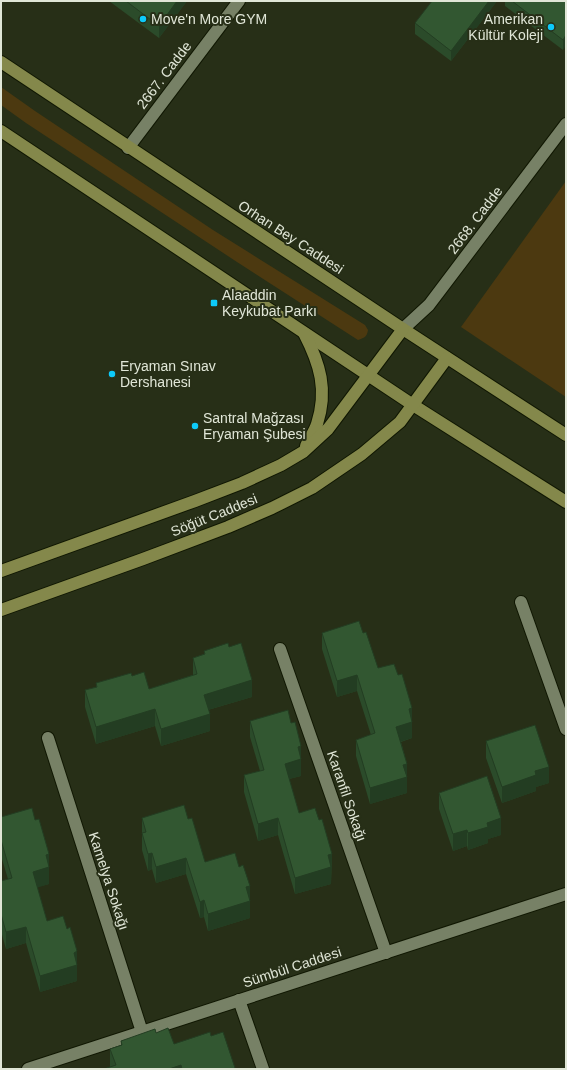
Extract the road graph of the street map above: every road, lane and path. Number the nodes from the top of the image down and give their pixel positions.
1 (238, 1) edge
2 (1, 62) edge
3 (566, 124) edge
4 (1, 131) edge
5 (128, 148) junction
6 (403, 329) junction
7 (303, 332) junction
8 (447, 358) junction
9 (369, 376) junction
10 (413, 405) junction
11 (566, 436) edge
12 (303, 452) junction
13 (566, 502) edge
14 (1, 571) edge
15 (522, 602) dead end
16 (1, 610) edge
17 (280, 649) dead end
18 (566, 729) edge
19 (48, 738) dead end
20 (566, 894) edge
21 (386, 953) junction
22 (239, 1000) junction
23 (142, 1032) junction
24 (28, 1069) edge
25 (263, 1069) edge

1 - 5 street, 2667. Cadde
2 - 5 main road, Orhan Bey Caddesi
3 - 6 street, 2668. Cadde
4 - 7 main road
5 - 6 main road, Orhan Bey Caddesi
6 - 8 main road, Orhan Bey Caddesi
6 - 9 main road, Söğüt Caddesi
7 - 9 main road
7 - 12 main road
8 - 10 main road, Söğüt Caddesi
8 - 11 main road, Orhan Bey Caddesi
9 - 10 main road
9 - 12 main road, Söğüt Caddesi
10 - 13 main road
10 - 16 main road, Söğüt Caddesi
12 - 14 main road, Söğüt Caddesi
15 - 18 street
17 - 21 street, Karanfil Sokağı
19 - 23 street, Kamelya Sokağı
20 - 21 street, Sümbül Caddesi
21 - 22 street, Sümbül Caddesi
22 - 23 street, Sümbül Caddesi
22 - 25 street
23 - 24 street, Sümbül Caddesi

